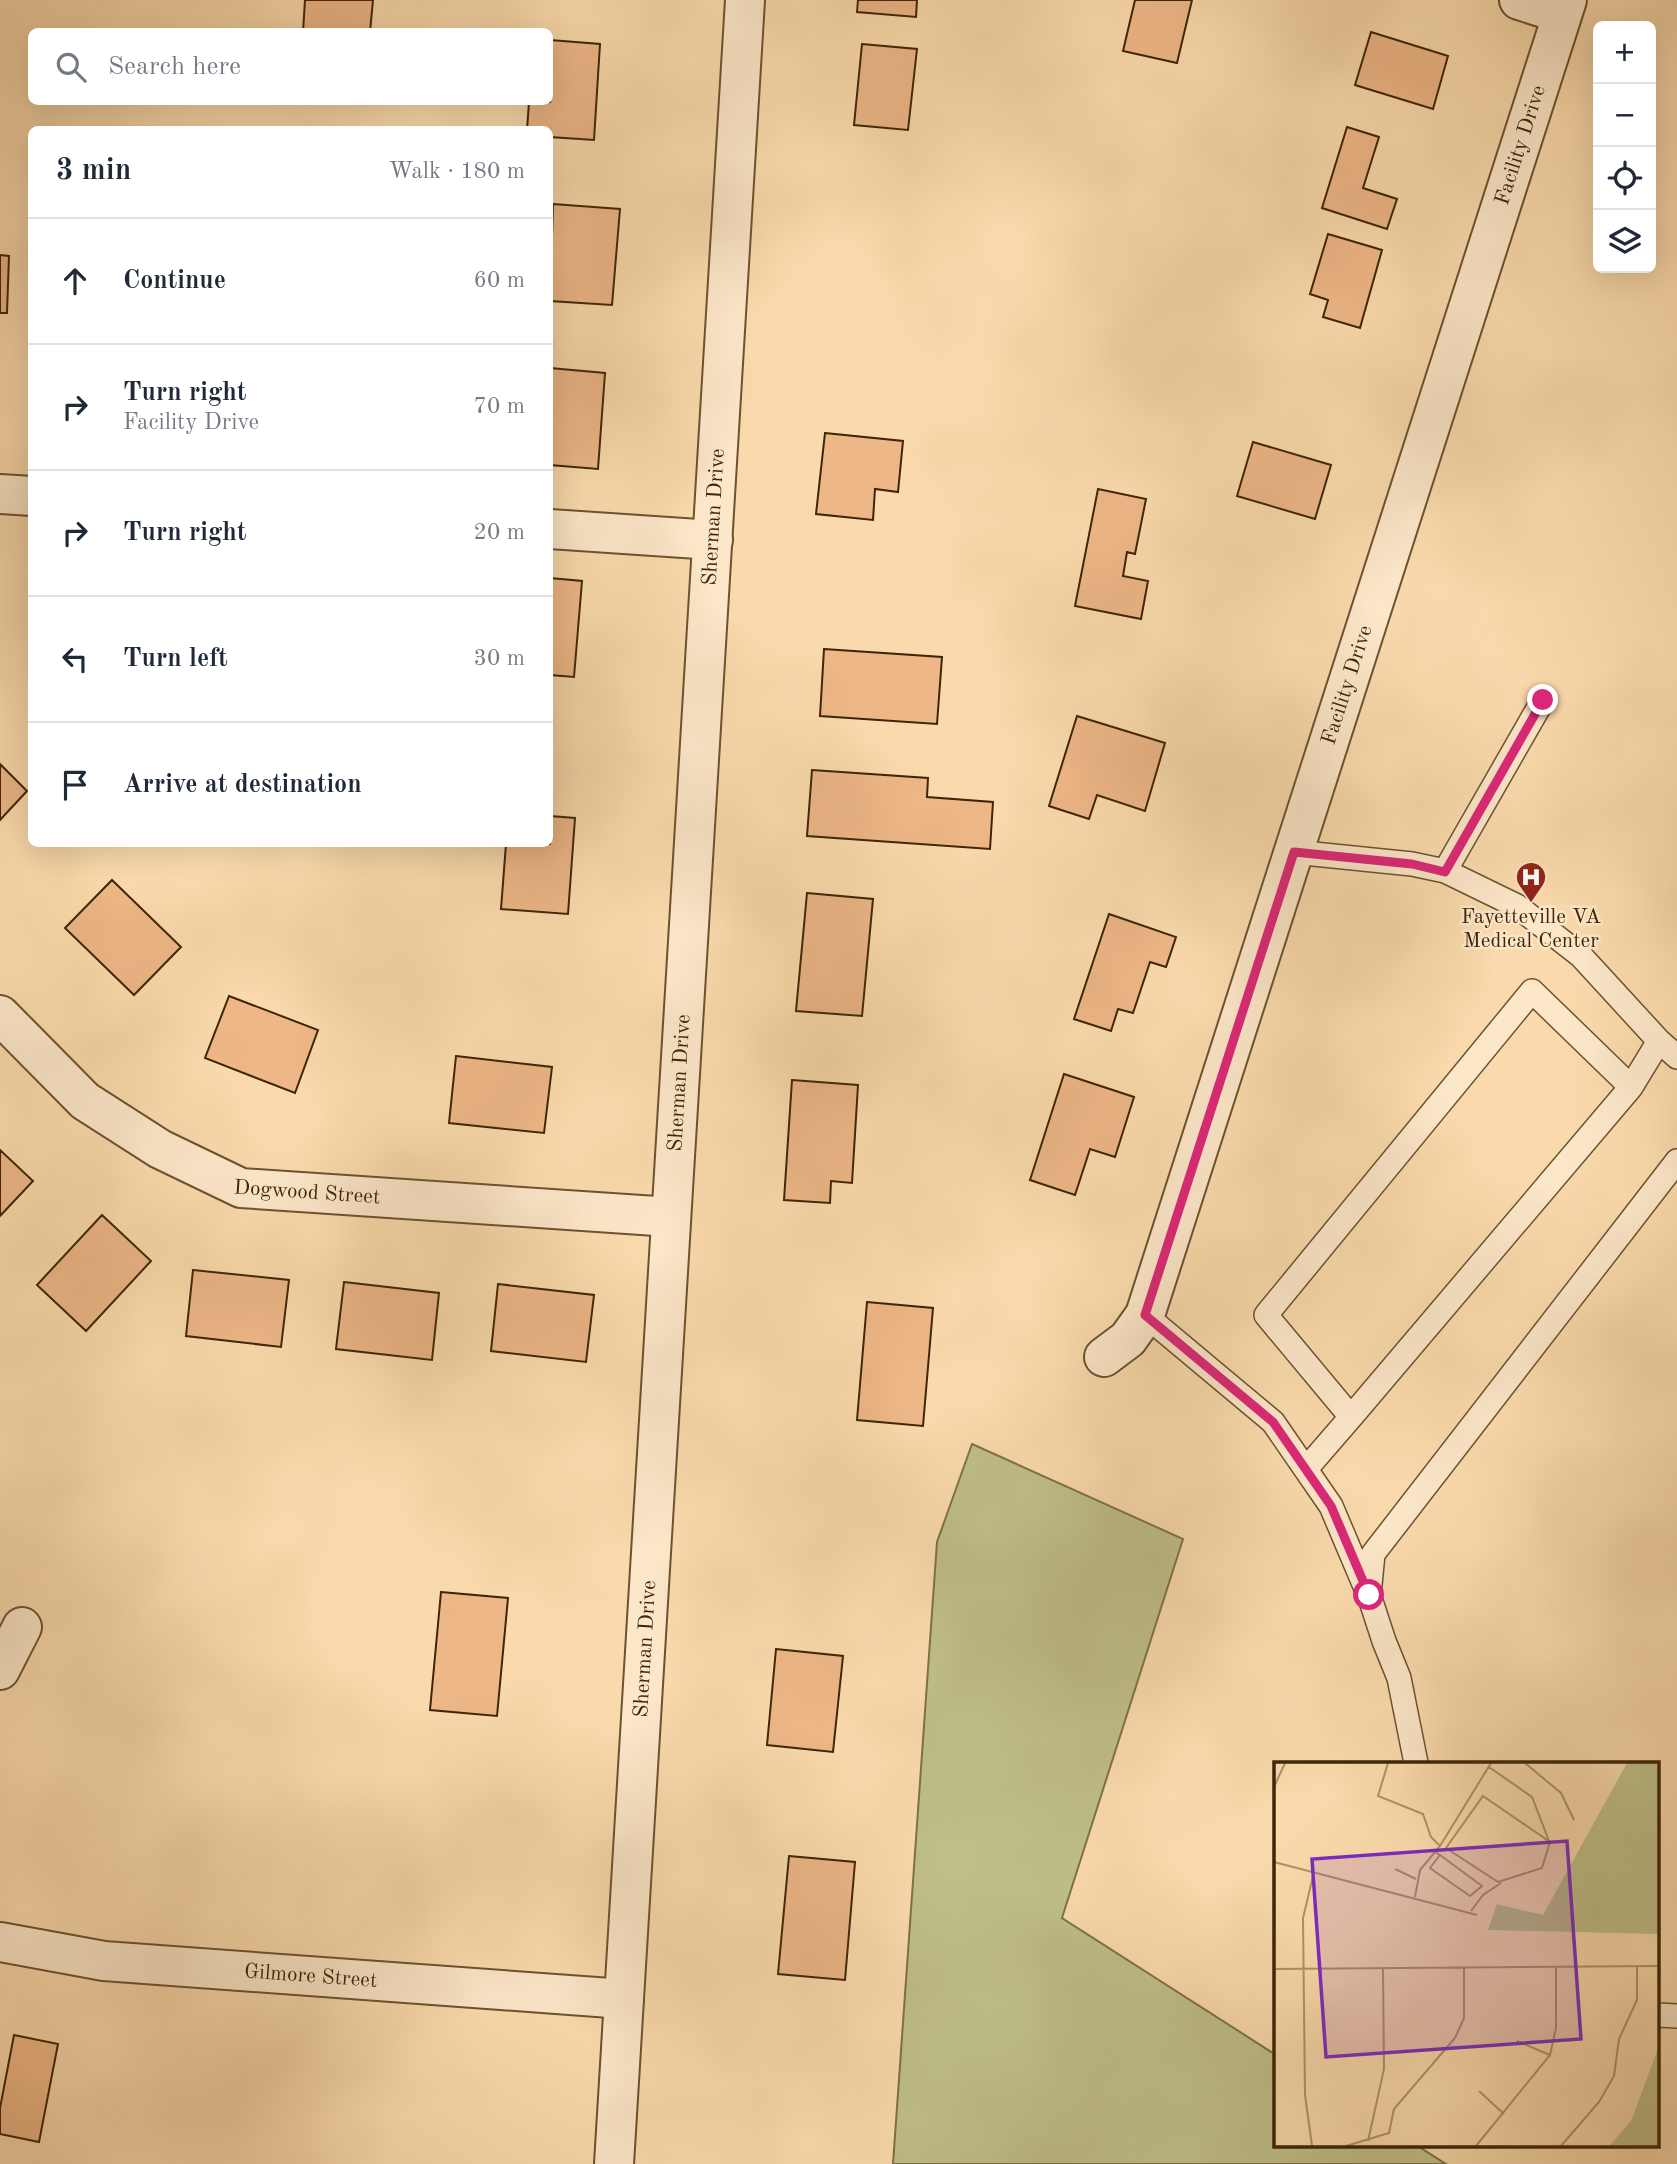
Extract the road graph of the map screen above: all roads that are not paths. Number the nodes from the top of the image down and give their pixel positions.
1 (745, 0) edge
2 (1520, 0) edge
3 (1565, 7) edge
4 (0, 494) edge
5 (28, 496) edge
6 (553, 529) edge
7 (713, 540) junction
8 (1543, 700) dead end
9 (1294, 852) junction
10 (1445, 872) junction
11 (0, 1016) edge
12 (1659, 1041) junction
13 (1677, 1057) edge
14 (1631, 1087) junction
15 (1677, 1161) edge
16 (671, 1217) junction
17 (1145, 1315) junction
18 (1104, 1357) dead end
19 (1351, 1417) junction
20 (1306, 1469) junction
21 (1369, 1595) junction
22 (22, 1627) dead end
23 (0, 1670) edge
24 (1416, 1762) edge
25 (0, 1942) edge
26 (624, 1999) junction
27 (614, 2164) edge

1 - 7 street, Sherman Drive
2 - 3 street
3 - 9 street, Facility Drive
4 - 5 street
6 - 7 street
7 - 16 street, Sherman Drive
8 - 10 lane
9 - 10 lane
9 - 17 street, Facility Drive
10 - 12 lane
11 - 16 street, Dogwood Street
12 - 13 lane
12 - 14 lane
14 - 19 lane
14 - 19 lane
15 - 21 lane
16 - 26 street, Sherman Drive
17 - 18 street, Facility Drive
17 - 20 lane
19 - 20 lane
20 - 21 lane
21 - 24 lane
22 - 23 street
25 - 26 street, Gilmore Street
26 - 27 street, Sherman Drive

